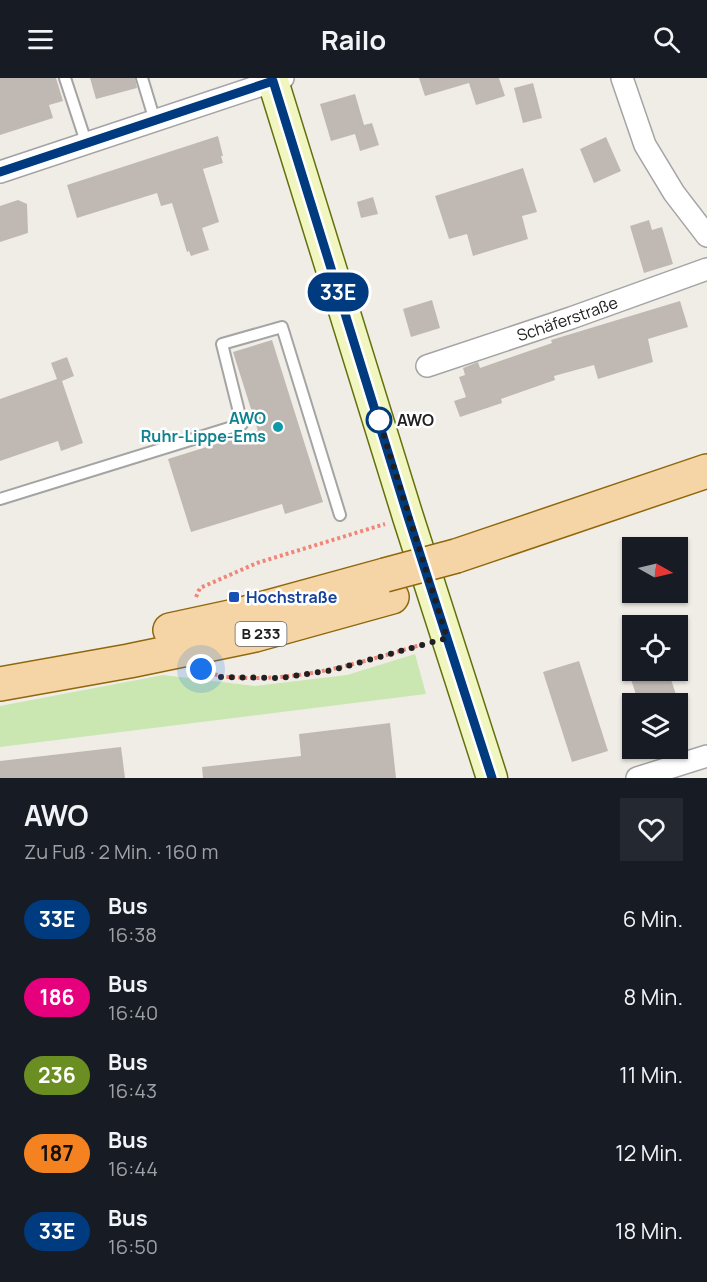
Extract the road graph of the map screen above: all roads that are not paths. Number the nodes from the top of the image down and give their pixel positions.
1 (65, 78) edge
2 (142, 78) edge
3 (622, 78) edge
4 (276, 79) edge
5 (155, 121) junction
6 (86, 142) junction
7 (0, 172) edge
8 (707, 236) edge
9 (707, 269) edge
10 (427, 366) dead end
11 (707, 471) edge
12 (707, 494) edge
13 (0, 499) edge
14 (340, 515) dead end
15 (459, 567) junction
16 (388, 586) junction
17 (0, 662) edge
18 (0, 684) edge
19 (707, 756) edge
20 (492, 778) edge
21 (637, 778) edge

1 - 6 lane
2 - 5 lane
3 - 8 street
4 - 5 street
4 - 20 main road
5 - 6 street
6 - 7 street
9 - 10 street, Schäferstraße
11 - 15 main road, B 233
12 - 15 main road, B 233
13 - 14 lane
15 - 16 main road, B 233, bridge
16 - 17 main road, B 233
16 - 18 main road, B 233
19 - 21 street

